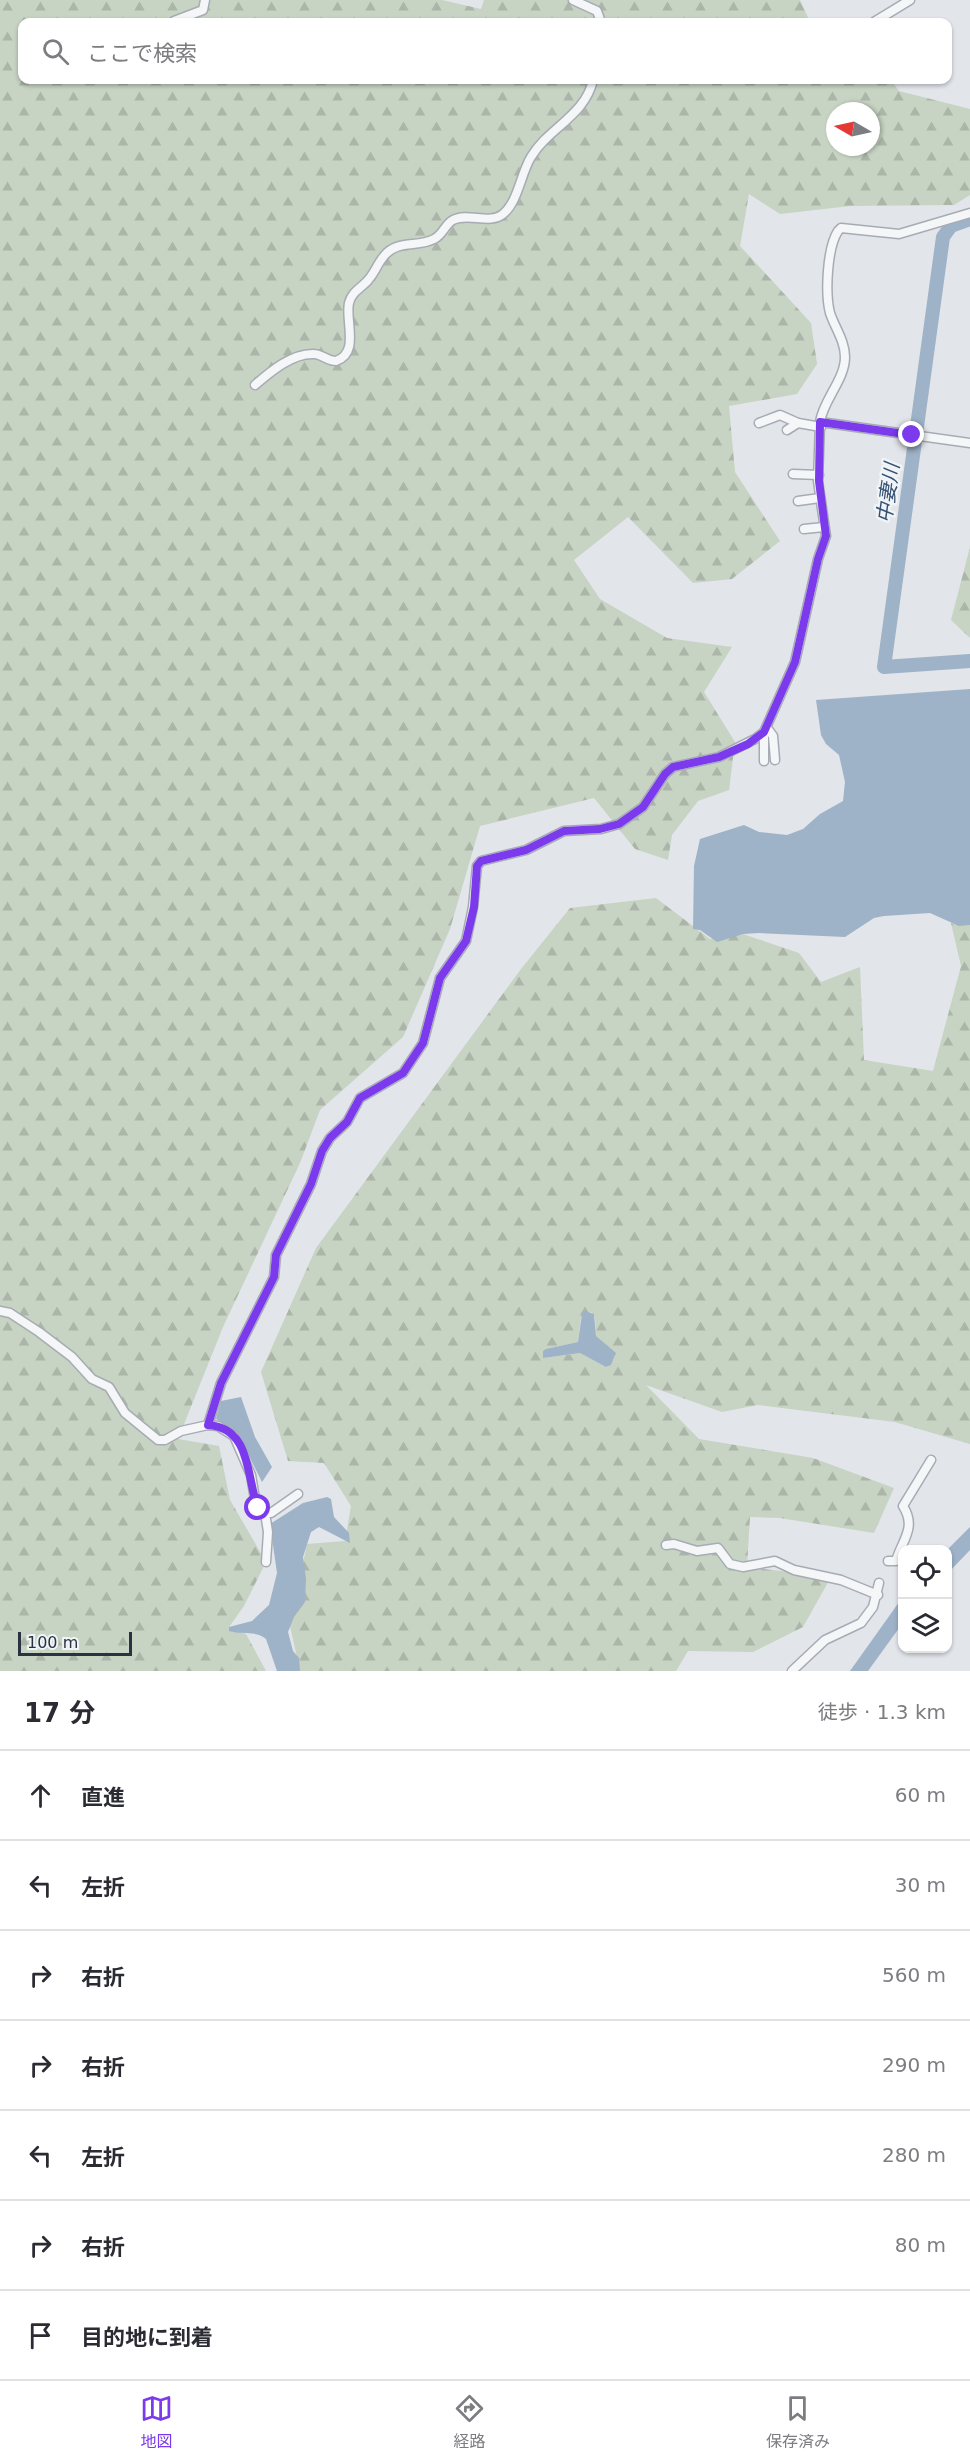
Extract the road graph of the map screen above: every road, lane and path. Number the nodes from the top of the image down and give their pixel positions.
1 (205, 0) edge
2 (573, 0) edge
3 (910, 0) edge
4 (182, 18) edge
5 (600, 18) edge
6 (881, 18) edge
7 (591, 84) edge
8 (970, 213) edge
9 (255, 385) dead end
10 (759, 423) dead end
11 (798, 423) junction
12 (820, 424) junction
13 (787, 430) dead end
14 (970, 443) edge
15 (793, 474) dead end
16 (819, 475) junction
17 (820, 498) junction
18 (798, 501) dead end
19 (824, 527) junction
20 (804, 529) dead end
21 (766, 730) junction
22 (775, 760) dead end
23 (764, 761) dead end
24 (0, 1311) edge
25 (208, 1425) junction
26 (931, 1460) dead end
27 (298, 1494) dead end
28 (265, 1513) junction
29 (666, 1545) dead end
30 (888, 1561) dead end
31 (267, 1562) dead end
32 (879, 1583) dead end
33 (878, 1595) junction
34 (792, 1671) edge

1 - 4 street
2 - 5 street
3 - 6 street
7 - 9 street
8 - 12 street
10 - 11 street
11 - 12 street
11 - 13 street
12 - 14 street
12 - 16 street
15 - 16 street
16 - 17 street
17 - 18 street
17 - 19 street
19 - 20 street
19 - 21 street
21 - 22 street
21 - 23 street
21 - 25 street
24 - 25 street
25 - 28 street
26 - 30 street
27 - 28 street
28 - 31 street
29 - 33 street
32 - 33 street
33 - 34 street

